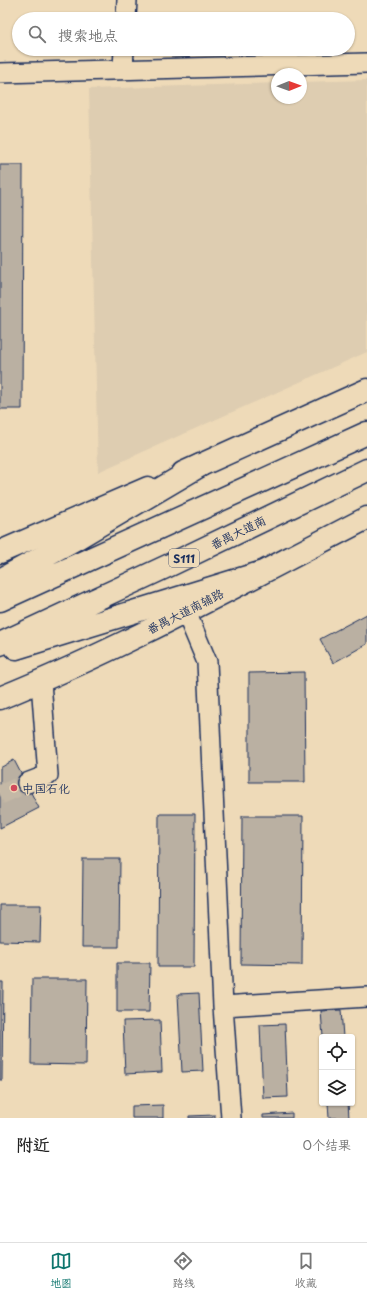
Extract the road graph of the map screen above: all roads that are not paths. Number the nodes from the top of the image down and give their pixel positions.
1 (127, 0) edge
2 (126, 12) edge
3 (124, 56) edge
4 (367, 63) edge
5 (123, 69) junction
6 (0, 73) edge
7 (367, 390) edge
8 (367, 433) edge
9 (201, 465) junction
10 (367, 470) edge
11 (367, 518) edge
12 (0, 552) edge
13 (260, 573) junction
14 (0, 580) edge
15 (0, 600) edge
16 (186, 612) junction
17 (0, 644) edge
18 (0, 654) edge
19 (41, 682) junction
20 (0, 698) edge
21 (27, 783) tunnel mouth
22 (367, 996) edge
23 (223, 1006) junction
24 (230, 1118) edge

1 - 2 street
3 - 5 street
4 - 5 street
5 - 6 street
7 - 9 main road
8 - 15 main road
9 - 12 main road
9 - 14 main road
10 - 17 main road, 番禺大道南 / S111
11 - 13 main road, 番禺大道南辅路
13 - 16 main road, 番禺大道南辅路
13 - 18 main road
16 - 19 main road, 番禺大道南辅路
16 - 23 street
19 - 20 main road, 番禺大道南辅路
19 - 21 street
22 - 23 street
23 - 24 street

